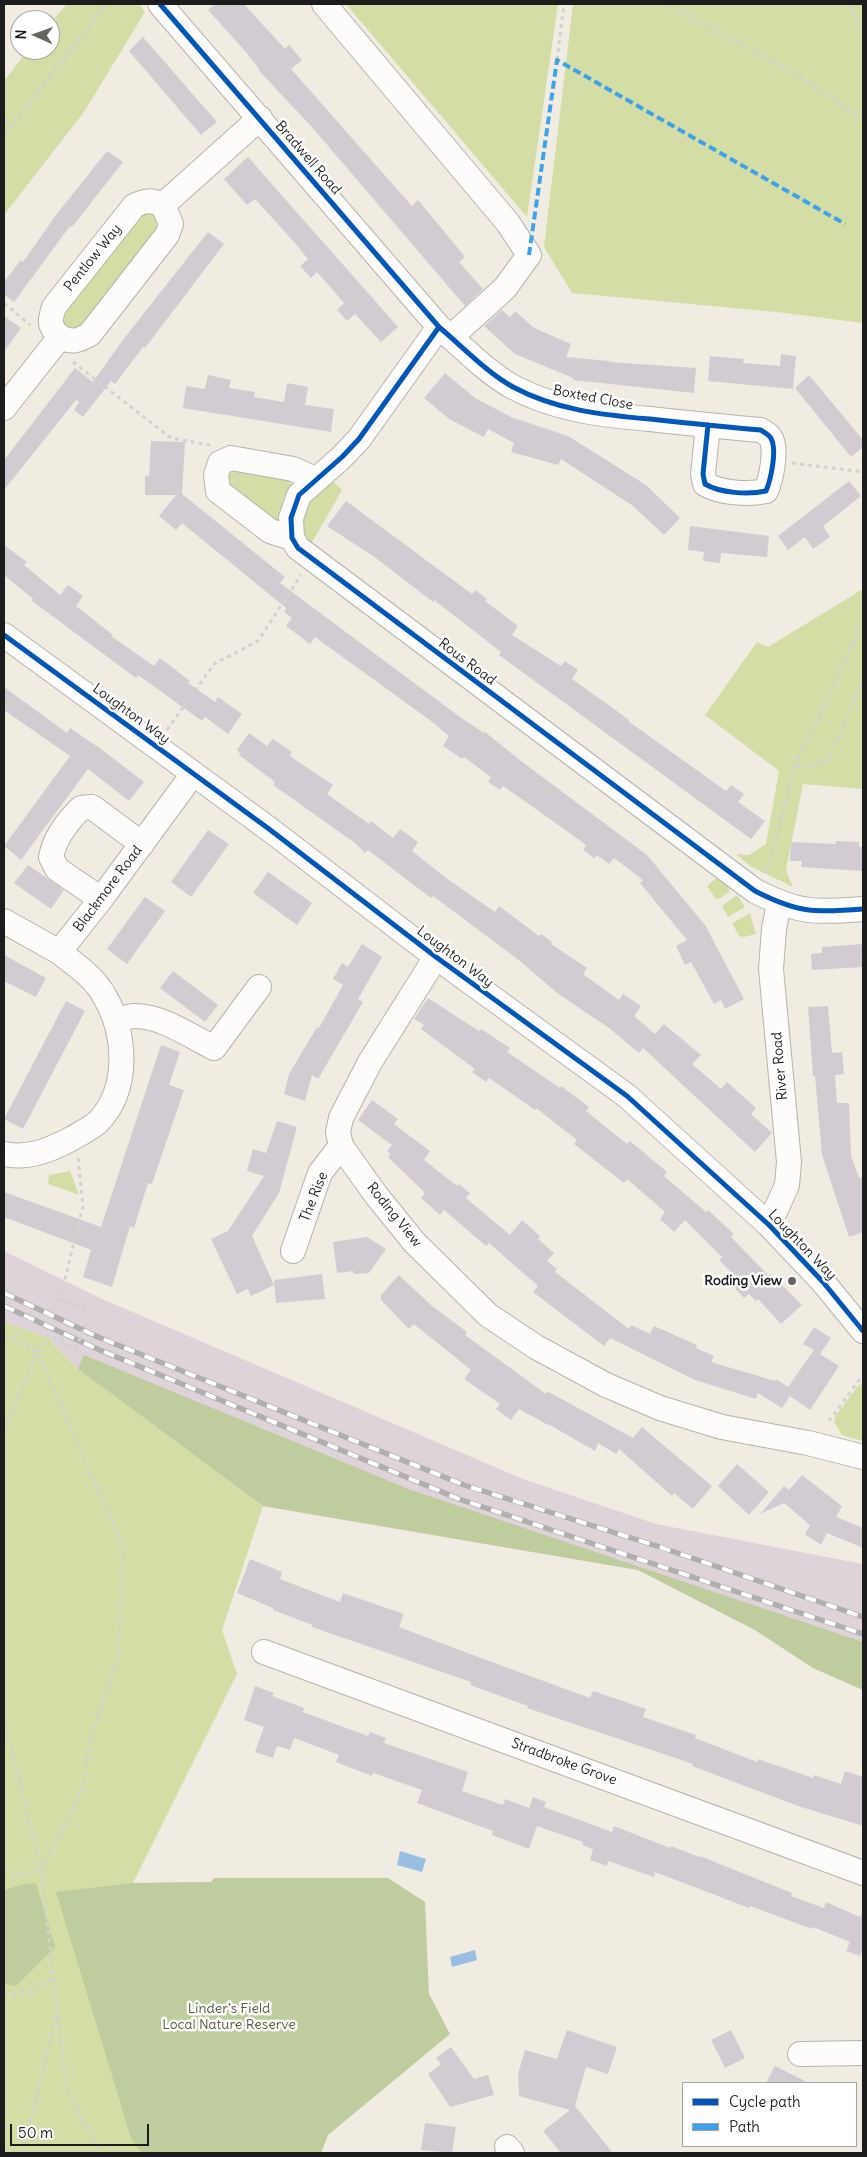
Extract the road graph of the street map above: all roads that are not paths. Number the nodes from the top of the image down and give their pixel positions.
1 (160, 4) edge
2 (324, 4) edge
3 (260, 118) junction
4 (163, 205) junction
5 (445, 332) junction
6 (57, 341) junction
7 (4, 408) edge
8 (708, 425) junction
9 (315, 479) junction
10 (292, 538) junction
11 (4, 635) edge
12 (193, 774) junction
13 (142, 844) junction
14 (101, 899) junction
15 (779, 903) junction
16 (863, 909) edge
17 (4, 921) edge
18 (59, 952) junction
19 (436, 957) junction
20 (259, 987) dead end
21 (116, 1021) junction
22 (341, 1146) junction
23 (4, 1154) edge
24 (769, 1225) junction
25 (293, 1251) dead end
26 (863, 1331) edge
27 (863, 1457) edge
28 (264, 1652) dead end
29 (863, 1873) edge
30 (863, 2053) edge
31 (800, 2054) dead end

1 - 3 street, Bradwell Road
2 - 5 street
3 - 4 street
3 - 5 street, Bradwell Road
4 - 6 street
4 - 6 street, Pentlow Way
5 - 8 street, Boxted Close
5 - 9 street
6 - 7 street
8 - 8 street, Boxted Close
9 - 10 street
9 - 10 street
10 - 15 street, Rous Road
11 - 12 street, Loughton Way
12 - 13 street, Blackmore Road
12 - 19 street, Loughton Way
13 - 14 street, Blackmore Road
13 - 14 street
14 - 18 street, Blackmore Road
15 - 16 street, Rous Road
15 - 24 street, River Road
17 - 18 street
18 - 21 street
19 - 22 street
19 - 24 street, Loughton Way
20 - 21 street
21 - 23 street
22 - 25 street, The Rise
22 - 27 street, Roding View
24 - 26 street, Loughton Way
28 - 29 street, Stradbroke Grove
30 - 31 street

